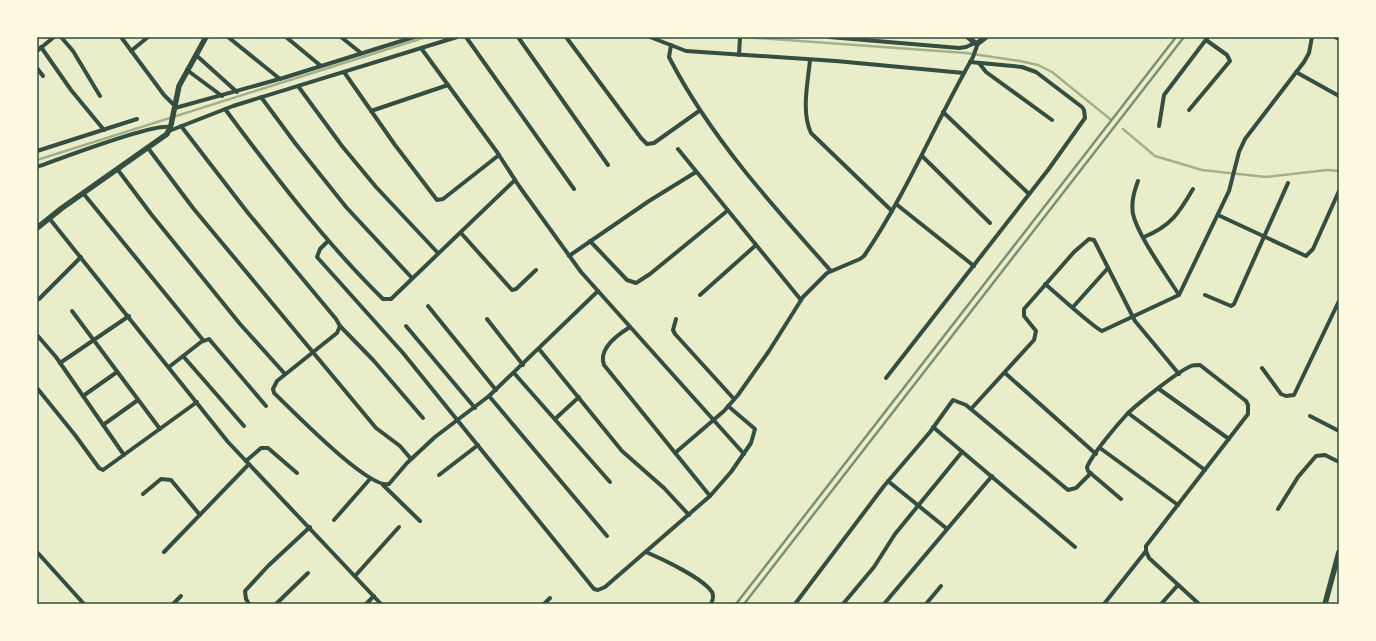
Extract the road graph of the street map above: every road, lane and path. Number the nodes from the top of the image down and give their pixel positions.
1 (54, 37) edge
2 (61, 37) edge
3 (121, 37) edge
4 (148, 37) edge
5 (206, 37) edge
6 (228, 37) edge
7 (286, 37) edge
8 (340, 37) edge
9 (396, 37) edge
10 (414, 37) edge
11 (457, 37) edge
12 (466, 37) edge
13 (518, 37) edge
14 (566, 37) edge
15 (650, 37) edge
16 (740, 37) edge
17 (829, 37) edge
18 (968, 37) edge
19 (986, 37) edge
20 (1312, 37) edge
21 (1335, 37) edge
22 (1207, 38) edge
23 (1339, 39) edge
24 (402, 41) junction
25 (977, 43) junction
26 (671, 45) junction
27 (41, 47) junction
28 (421, 48) junction
29 (37, 51) edge
30 (131, 51) junction
31 (360, 53) junction
32 (196, 55) junction
33 (739, 55) junction
34 (810, 60) junction
35 (972, 60) junction
36 (979, 63) junction
37 (321, 66) junction
38 (37, 68) edge
39 (187, 70) junction
40 (344, 72) junction
41 (1296, 72) junction
42 (964, 73) junction
43 (43, 76) dead end
44 (280, 79) junction
45 (448, 85) junction
46 (298, 86) junction
47 (237, 92) junction
48 (100, 96) dead end
49 (222, 96) junction
50 (1339, 96) edge
51 (261, 97) junction
52 (175, 108) junction
53 (225, 109) junction
54 (1189, 110) dead end
55 (371, 111) junction
56 (699, 111) junction
57 (943, 112) junction
58 (137, 118) dead end
59 (1052, 120) dead end
60 (181, 126) junction
61 (1159, 126) dead end
62 (170, 128) junction
63 (104, 130) junction
64 (148, 148) junction
65 (678, 149) dead end
66 (37, 151) edge
67 (499, 155) junction
68 (922, 156) junction
69 (608, 165) dead end
70 (37, 167) edge
71 (118, 170) junction
72 (696, 172) junction
73 (515, 180) junction
74 (1138, 181) dead end
75 (1288, 184) dead end
76 (1193, 188) dead end
77 (574, 189) dead end
78 (1339, 191) edge
79 (83, 193) junction
80 (1029, 194) junction
81 (896, 204) junction
82 (727, 210) junction
83 (892, 211) junction
84 (1218, 215) junction
85 (49, 218) junction
86 (990, 223) dead end
87 (37, 228) edge
88 (461, 233) junction
89 (1265, 236) junction
90 (1144, 237) junction
91 (328, 241) junction
92 (590, 241) junction
93 (756, 245) junction
94 (438, 254) junction
95 (570, 256) junction
96 (81, 257) junction
97 (974, 266) junction
98 (1108, 268) junction
99 (536, 270) dead end
100 (830, 271) junction
101 (412, 278) junction
102 (1045, 284) junction
103 (598, 291) junction
104 (700, 295) dead end
105 (1179, 295) junction
106 (1205, 295) dead end
107 (39, 299) dead end
108 (801, 300) junction
109 (1339, 300) edge
110 (428, 306) dead end
111 (1073, 307) junction
112 (72, 311) dead end
113 (129, 316) junction
114 (1132, 316) junction
115 (487, 319) dead end
116 (676, 319) dead end
117 (340, 326) junction
118 (406, 326) dead end
119 (630, 327) junction
120 (37, 335) edge
121 (203, 340) junction
122 (94, 341) junction
123 (539, 349) junction
124 (313, 351) junction
125 (183, 356) junction
126 (60, 363) junction
127 (523, 365) junction
128 (169, 367) junction
129 (1262, 368) dead end
130 (117, 372) junction
131 (514, 373) junction
132 (1005, 373) junction
133 (285, 374) junction
134 (1179, 374) junction
135 (886, 378) dead end
136 (37, 388) edge
137 (1159, 388) junction
138 (496, 390) junction
139 (83, 396) junction
140 (489, 396) junction
141 (579, 397) junction
142 (734, 399) junction
143 (138, 400) junction
144 (197, 402) junction
145 (266, 406) dead end
146 (728, 406) junction
147 (474, 408) junction
148 (971, 409) junction
149 (1128, 413) junction
150 (1310, 416) dead end
151 (423, 418) dead end
152 (555, 419) junction
153 (713, 420) junction
154 (458, 421) junction
155 (102, 425) junction
156 (244, 426) dead end
157 (933, 427) junction
158 (160, 429) junction
159 (1339, 431) edge
160 (1229, 439) junction
161 (478, 445) junction
162 (1100, 448) junction
163 (962, 452) junction
164 (675, 454) junction
165 (744, 454) junction
166 (1096, 454) junction
167 (124, 455) junction
168 (411, 459) junction
169 (1339, 462) edge
170 (248, 463) junction
171 (1205, 470) junction
172 (298, 473) dead end
173 (1091, 474) junction
174 (439, 475) dead end
175 (992, 476) junction
176 (370, 479) junction
177 (888, 481) junction
178 (610, 482) dead end
179 (382, 485) junction
180 (143, 494) dead end
181 (710, 496) junction
182 (1121, 499) dead end
183 (918, 505) junction
184 (1178, 505) junction
185 (1278, 509) dead end
186 (200, 515) junction
187 (689, 515) junction
188 (334, 520) dead end
189 (420, 521) dead end
190 (310, 527) junction
191 (399, 527) dead end
192 (946, 528) junction
193 (607, 536) dead end
194 (1075, 547) dead end
195 (1146, 551) junction
196 (37, 552) edge
197 (164, 552) dead end
198 (646, 552) junction
199 (1339, 552) edge
200 (308, 573) dead end
201 (355, 576) junction
202 (1178, 585) junction
203 (941, 586) dead end
204 (181, 596) dead end
205 (374, 596) junction
206 (550, 598) dead end
207 (84, 604) edge
208 (173, 604) edge
209 (249, 604) edge
210 (276, 604) edge
211 (366, 604) edge
212 (381, 604) edge
213 (544, 604) edge
214 (711, 604) edge
215 (795, 604) edge
216 (843, 604) edge
217 (884, 604) edge
218 (926, 604) edge
219 (1104, 604) edge
220 (1161, 604) edge
221 (1199, 604) edge
222 (1325, 604) edge

1 - 27 street
2 - 48 street
3 - 30 street
4 - 30 street
5 - 32 street
6 - 44 street
7 - 37 street
8 - 31 street
9 - 24 street
10 - 24 street
11 - 28 street
12 - 77 street
13 - 69 street
14 - 56 street
15 - 26 street
16 - 33 street
17 - 25 street
18 - 25 street
19 - 25 street
20 - 41 street
21 - 23 street
22 - 54 street
22 - 61 street
24 - 31 street
25 - 35 street
26 - 33 street
26 - 56 street
27 - 29 street
27 - 63 street
28 - 40 street
28 - 45 street
30 - 52 street
31 - 37 street
32 - 39 street
32 - 47 street
33 - 34 street
34 - 42 street
34 - 83 street
35 - 36 street
35 - 42 street
36 - 59 street
36 - 80 street
37 - 44 street
38 - 43 street
39 - 49 street
39 - 52 street
40 - 46 street
40 - 55 street
41 - 50 street
41 - 84 street
42 - 57 street
44 - 47 street
45 - 55 street
45 - 67 street
46 - 51 street
46 - 94 street
47 - 49 street
49 - 52 street
51 - 53 street
51 - 101 street
52 - 62 street
53 - 60 street
53 - 91 street
55 - 67 street
56 - 100 street
57 - 68 street
57 - 80 street
58 - 63 street
60 - 62 street
60 - 117 street
62 - 64 street
62 - 70 street
63 - 66 street
64 - 71 street
64 - 124 street
65 - 72 street
67 - 73 street
68 - 81 street
68 - 86 street
71 - 79 street
71 - 133 street
72 - 82 street
72 - 92 street
73 - 88 street
73 - 95 street
74 - 90 street
75 - 89 street
76 - 90 street
78 - 89 street
79 - 85 street
79 - 121 street
80 - 97 street
81 - 83 street
81 - 97 street
82 - 92 street
82 - 93 street
83 - 100 street
84 - 89 street
84 - 105 street
85 - 87 street
85 - 96 street
88 - 94 street
88 - 99 street
89 - 106 street
90 - 105 street
91 - 101 street
91 - 154 street
92 - 95 street
93 - 104 street
93 - 108 street
94 - 101 street
95 - 103 street
96 - 107 street
96 - 113 street
97 - 135 street
98 - 102 street
98 - 111 street
98 - 114 street
100 - 108 street
102 - 111 street
102 - 132 street
103 - 119 street
103 - 123 street
105 - 114 street
108 - 142 street
109 - 129 street
110 - 138 street
111 - 114 street
112 - 122 street
113 - 122 street
113 - 128 street
114 - 134 street
115 - 127 street
116 - 142 street
117 - 124 street
117 - 151 street
118 - 147 street
119 - 153 street
119 - 164 street
120 - 126 street
121 - 125 street
121 - 145 street
122 - 126 street
122 - 130 street
123 - 127 street
123 - 141 street
124 - 133 street
124 - 168 street
125 - 128 street
125 - 156 street
126 - 139 street
127 - 131 street
128 - 144 street
130 - 139 street
130 - 143 street
131 - 138 street
131 - 152 street
132 - 148 street
132 - 166 street
133 - 176 street
134 - 137 street
134 - 160 street
136 - 167 street
137 - 149 street
137 - 160 street
138 - 140 street
139 - 155 street
140 - 147 street
140 - 193 street
141 - 152 street
141 - 187 street
142 - 146 street
143 - 155 street
143 - 158 street
144 - 158 street
144 - 170 street
146 - 153 street
146 - 165 street
147 - 154 street
148 - 157 street
148 - 173 street
149 - 162 street
149 - 171 street
150 - 159 street
152 - 178 street
153 - 164 street
153 - 165 street
154 - 161 street
154 - 168 street
155 - 167 street
157 - 163 street
157 - 177 street
158 - 167 street
160 - 171 street
161 - 174 street
161 - 198 street
162 - 166 street
162 - 184 street
163 - 175 street
163 - 183 street
164 - 181 street
165 - 181 street
166 - 173 street
168 - 179 street
169 - 185 street
170 - 172 street
170 - 186 street
170 - 190 street
171 - 184 street
173 - 182 street
175 - 192 street
175 - 194 street
176 - 179 street
176 - 188 street
177 - 183 street
177 - 215 street
179 - 189 street
180 - 186 street
181 - 187 street
183 - 192 street
183 - 216 street
184 - 195 street
186 - 197 street
187 - 198 street
190 - 201 street
190 - 209 street
191 - 201 street
192 - 217 street
195 - 202 street
195 - 219 street
196 - 207 street
198 - 214 street
199 - 222 street
200 - 210 street
201 - 205 street
202 - 220 street
202 - 221 street
203 - 218 street
204 - 208 street
205 - 211 street
205 - 212 street
206 - 213 street

